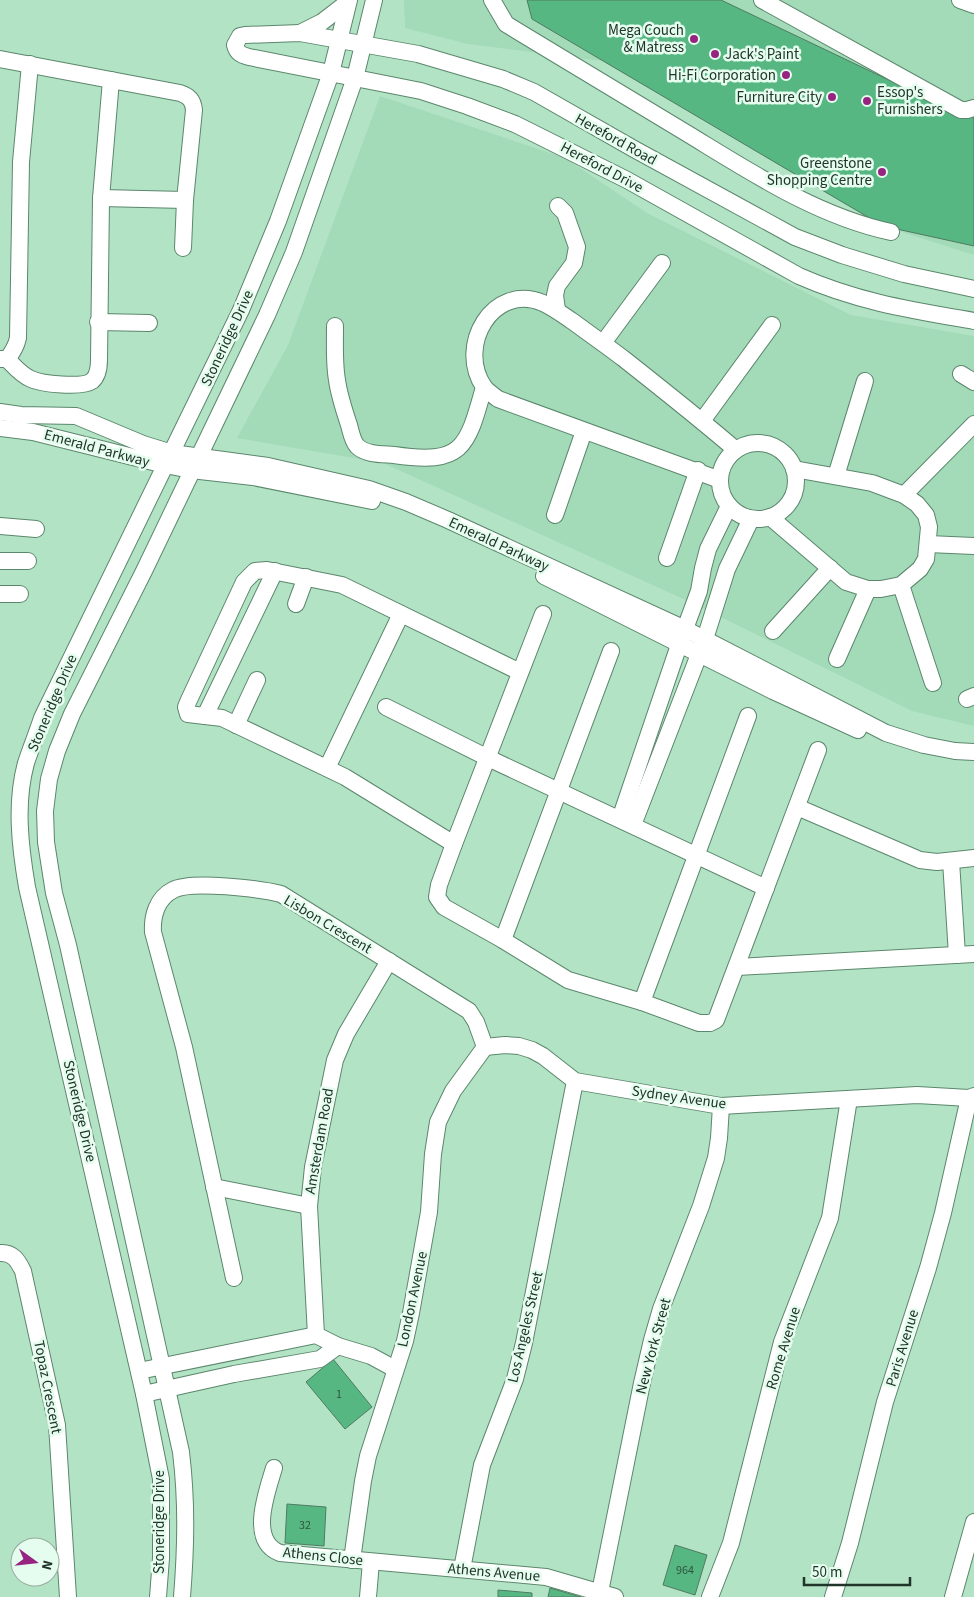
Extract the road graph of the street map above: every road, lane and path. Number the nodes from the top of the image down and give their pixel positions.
1 (374, 0) edge
2 (492, 0) edge
3 (762, 0) edge
4 (348, 1) edge
5 (300, 33) junction
6 (245, 35) joint
7 (339, 40) junction
8 (363, 44) junction
9 (0, 59) edge
10 (30, 64) junction
11 (331, 73) junction
12 (355, 78) junction
13 (111, 80) junction
14 (974, 108) edge
15 (101, 198) junction
16 (185, 200) junction
17 (558, 206) dead end
18 (891, 232) dead end
19 (183, 248) dead end
20 (662, 263) dead end
21 (974, 289) edge
22 (557, 310) junction
23 (974, 321) edge
24 (98, 322) junction
25 (149, 323) dead end
26 (772, 325) dead end
27 (335, 326) dead end
28 (603, 343) junction
29 (3, 359) edge
30 (865, 381) dead end
31 (484, 387) junction
32 (0, 412) edge
33 (702, 421) junction
34 (974, 424) edge
35 (0, 428) edge
36 (584, 431) junction
37 (736, 450) junction
38 (168, 459) junction
39 (194, 464) junction
40 (794, 469) junction
41 (698, 470) junction
42 (836, 476) junction
43 (720, 480) junction
44 (904, 495) junction
45 (728, 506) junction
46 (555, 515) dead end
47 (770, 517) junction
48 (751, 519) junction
49 (0, 526) edge
50 (36, 529) dead end
51 (928, 544) junction
52 (974, 546) edge
53 (667, 558) dead end
54 (28, 560) dead end
55 (0, 561) edge
56 (830, 568) junction
57 (275, 571) junction
58 (306, 576) junction
59 (901, 585) junction
60 (868, 589) junction
61 (0, 594) edge
62 (20, 594) dead end
63 (296, 604) dead end
64 (401, 614) junction
65 (543, 614) dead end
66 (685, 629) junction
67 (773, 631) dead end
68 (679, 645) junction
69 (702, 646) junction
70 (611, 651) dead end
71 (837, 659) dead end
72 (520, 672) junction
73 (258, 680) dead end
74 (933, 682) dead end
75 (386, 707) dead end
76 (205, 716) junction
77 (748, 716) dead end
78 (236, 725) junction
79 (818, 750) dead end
80 (974, 752) edge
81 (488, 758) junction
82 (974, 760) edge
83 (327, 768) junction
84 (559, 790) junction
85 (797, 807) junction
86 (627, 822) junction
87 (454, 844) junction
88 (697, 854) junction
89 (974, 858) edge
90 (950, 861) junction
91 (766, 888) junction
92 (502, 940) junction
93 (974, 954) edge
94 (957, 956) junction
95 (389, 961) junction
96 (737, 967) junction
97 (642, 1002) junction
98 (484, 1047) junction
99 (575, 1081) junction
100 (972, 1097) edge
101 (849, 1099) junction
102 (721, 1106) junction
103 (214, 1187) junction
104 (309, 1206) junction
105 (0, 1253) edge
106 (234, 1278) dead end
107 (316, 1335) junction
108 (338, 1346) junction
109 (162, 1367) junction
110 (395, 1369) junction
111 (139, 1371) junction
112 (167, 1389) junction
113 (144, 1394) junction
114 (274, 1468) dead end
115 (974, 1522) edge
116 (352, 1560) junction
117 (371, 1562) junction
118 (462, 1570) junction
119 (608, 1594) edge
120 (68, 1597) edge
121 (158, 1597) edge
122 (182, 1597) edge
123 (368, 1597) edge
124 (710, 1597) edge
125 (833, 1597) edge
126 (954, 1597) edge

1 - 8 street, Stoneridge Drive
2 - 18 street
3 - 14 street
4 - 5 street
4 - 7 street, Stoneridge Drive
5 - 6 street, Hereford Road
5 - 7 street, Hereford Road
6 - 11 street, Hereford Drive
7 - 8 street, Hereford Road
7 - 11 street, Stoneridge Drive
8 - 12 street, Stoneridge Drive
8 - 21 street, Hereford Road
9 - 10 street
10 - 13 street
10 - 29 street
11 - 12 street, Hereford Drive
11 - 38 street, Stoneridge Drive
12 - 23 street, Hereford Drive
12 - 39 street, Stoneridge Drive
13 - 15 street
13 - 16 street
15 - 16 street
15 - 24 street
16 - 19 street
17 - 22 street
20 - 28 street
22 - 28 street
22 - 31 street
24 - 25 street
24 - 29 street
26 - 33 street
27 - 31 street
28 - 33 street
30 - 42 street
31 - 36 street
32 - 38 street, Emerald Parkway
33 - 37 street
34 - 44 street
35 - 38 street, Emerald Parkway
36 - 41 street
36 - 46 street
37 - 40 street
37 - 43 street
38 - 39 street, Emerald Parkway
38 - 111 street, Stoneridge Drive
39 - 66 street, Emerald Parkway
39 - 68 street, Emerald Parkway
39 - 109 street, Stoneridge Drive
40 - 42 street
40 - 47 street
41 - 43 street
41 - 53 street
42 - 44 street
43 - 45 street
44 - 51 street
45 - 48 street
45 - 66 street
47 - 48 street
47 - 56 street
48 - 69 street
49 - 50 street
51 - 52 street
51 - 59 street
54 - 55 street
56 - 60 street
56 - 67 street
57 - 58 street
57 - 76 street
57 - 76 street
58 - 63 street
58 - 64 street
59 - 60 street
59 - 74 street
60 - 71 street
61 - 62 street
64 - 72 street
64 - 83 street
65 - 72 street
66 - 68 street
66 - 69 street, Emerald Parkway
68 - 69 street, Emerald Parkway
68 - 86 street
69 - 80 street, Emerald Parkway
69 - 82 street, Emerald Parkway
69 - 86 street
70 - 84 street
72 - 81 street
73 - 78 street
75 - 81 street
76 - 78 street
77 - 88 street
78 - 83 street
79 - 85 street
81 - 84 street
81 - 87 street
83 - 87 street
84 - 86 street
84 - 92 street
85 - 90 street
85 - 91 street
86 - 88 street
87 - 92 street
88 - 91 street
88 - 97 street
89 - 90 street
90 - 94 street
91 - 96 street
92 - 97 street
93 - 94 street
94 - 96 street
95 - 98 street, Lisbon Crescent
95 - 103 street, Lisbon Crescent
95 - 104 street, Amsterdam Road
96 - 97 street
98 - 99 street, Sydney Avenue
98 - 110 street, London Avenue
99 - 102 street, Sydney Avenue
99 - 118 street, Los Angeles Street
100 - 101 street, Sydney Avenue
100 - 125 street, Paris Avenue
101 - 102 street, Sydney Avenue
101 - 124 street, Rome Avenue
102 - 119 street, New York Street
103 - 104 street
103 - 106 street, Lisbon Crescent
104 - 107 street, Amsterdam Road
105 - 120 street, Topaz Crescent
107 - 108 street
107 - 109 street
108 - 110 street
108 - 112 street
109 - 111 street
109 - 112 street, Stoneridge Drive
110 - 116 street, London Avenue
111 - 113 street, Stoneridge Drive
112 - 113 street
112 - 122 street, Stoneridge Drive
113 - 121 street, Stoneridge Drive
114 - 116 street, Athens Close
115 - 126 street
116 - 117 street, Athens Close
117 - 118 street, Athens Avenue
117 - 123 street
118 - 119 street, Athens Avenue

